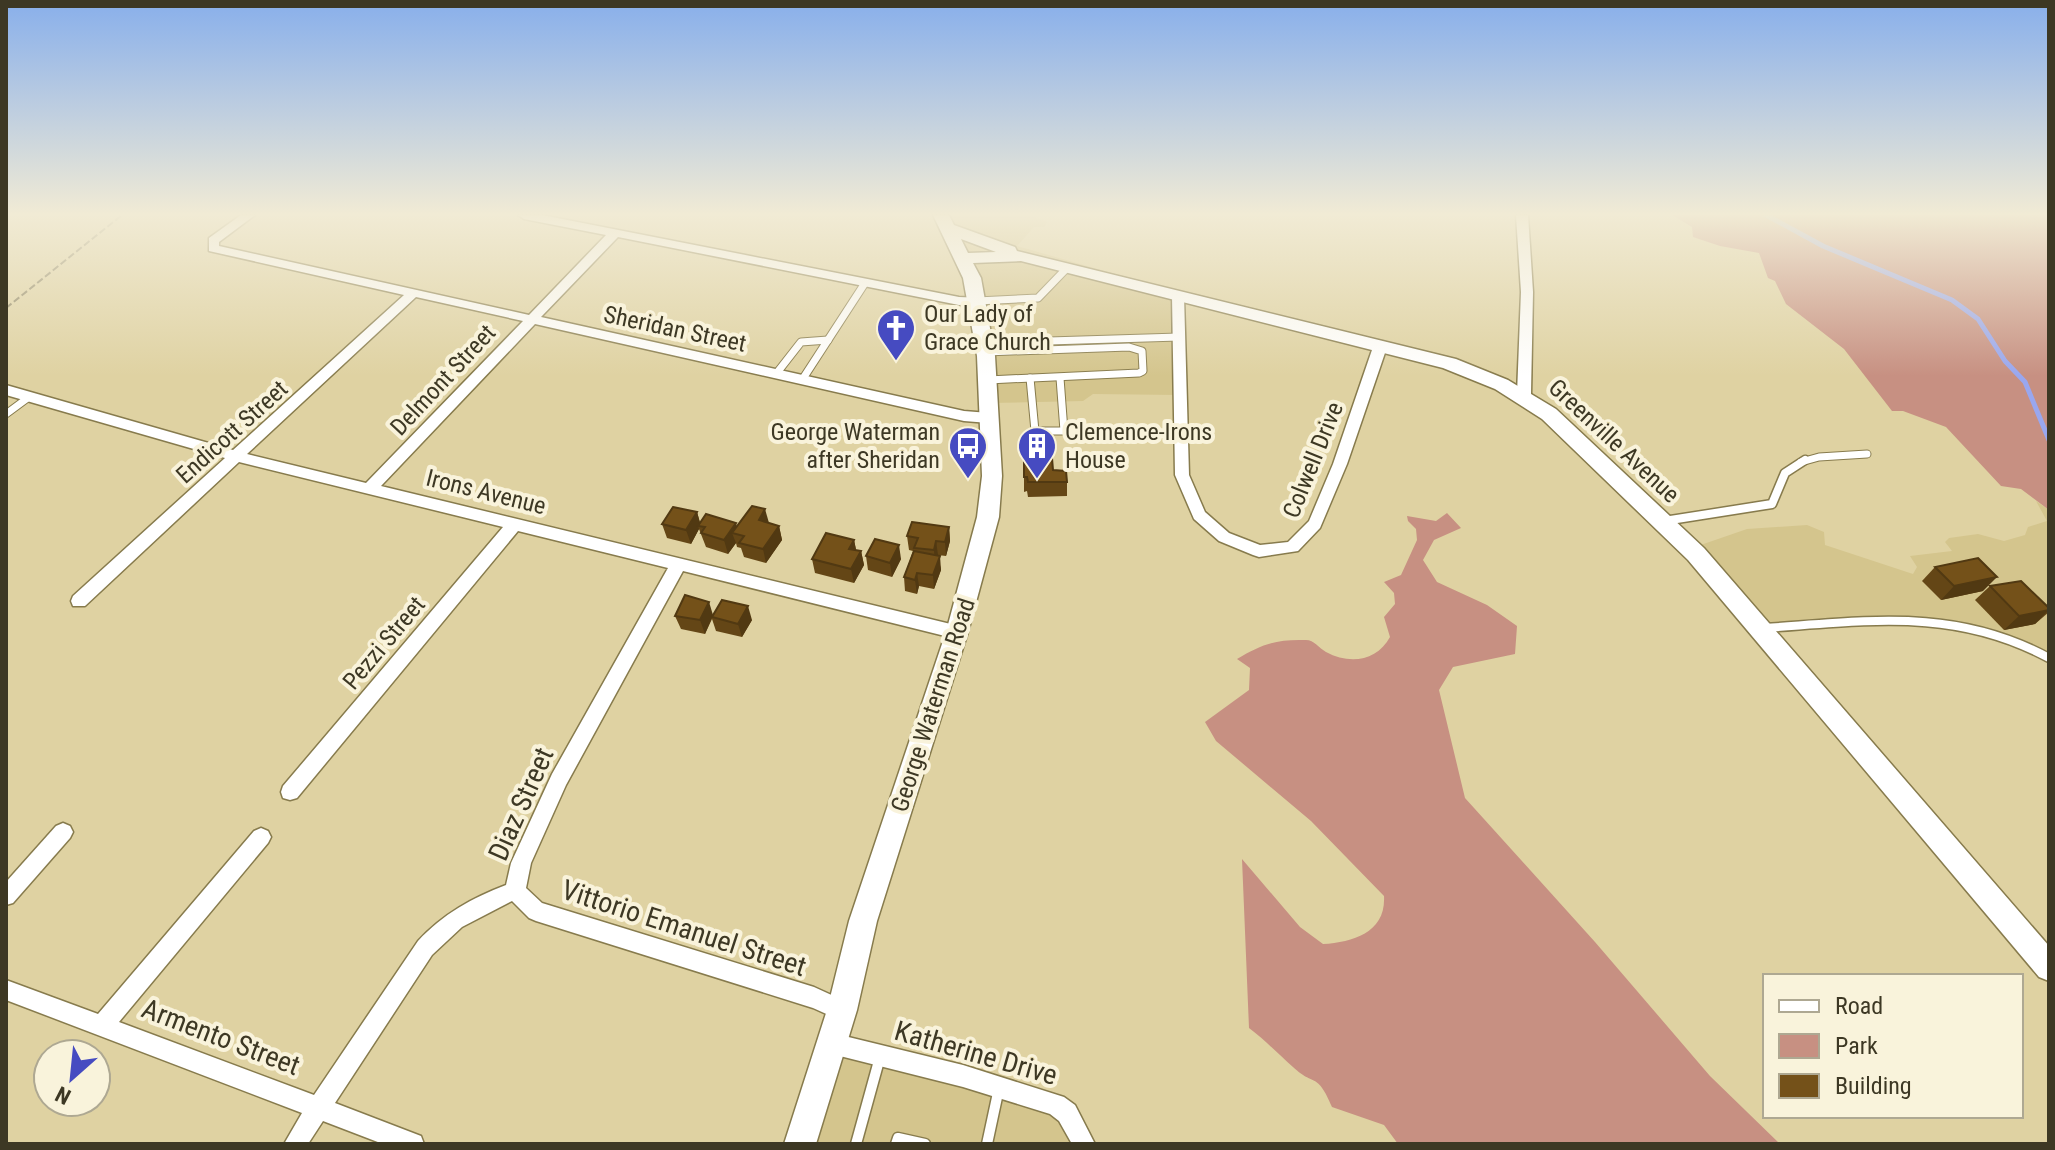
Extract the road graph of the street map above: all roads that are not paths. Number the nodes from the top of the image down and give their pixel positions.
1 (1067, 268) edge
2 (305, 269) edge
3 (580, 269) edge
4 (793, 269) edge
5 (966, 269) edge
6 (986, 269) edge
7 (1070, 269) edge
8 (1525, 269) edge
9 (865, 283) junction
10 (974, 289) junction
11 (413, 293) junction
12 (1178, 296) junction
13 (530, 320) junction
14 (1179, 337) junction
15 (828, 340) junction
16 (1380, 347) junction
17 (984, 348) junction
18 (776, 374) junction
19 (1030, 378) junction
20 (1060, 378) junction
21 (802, 380) junction
22 (987, 380) junction
23 (6, 390) edge
24 (1524, 394) junction
25 (29, 397) junction
26 (6, 414) edge
27 (989, 418) junction
28 (1867, 454) dead end
29 (238, 457) junction
30 (370, 488) junction
31 (1663, 521) junction
32 (515, 524) junction
33 (678, 565) junction
34 (79, 601) dead end
35 (1761, 629) junction
36 (957, 632) junction
37 (2049, 658) edge
38 (290, 792) dead end
39 (63, 832) dead end
40 (261, 837) dead end
41 (515, 891) junction
42 (6, 896) edge
43 (2049, 967) edge
44 (6, 990) edge
45 (842, 1010) junction
46 (103, 1025) junction
47 (832, 1044) junction
48 (881, 1056) junction
49 (999, 1088) junction
50 (318, 1106) junction
51 (295, 1144) edge
52 (413, 1144) edge
53 (800, 1144) edge
54 (856, 1144) edge
55 (896, 1144) edge
56 (925, 1144) edge
57 (987, 1144) edge
58 (1084, 1144) edge

1 - 10 lane
2 - 11 street, Sheridan Street
3 - 13 street, Delmont Street
4 - 9 street
5 - 10 street, George Waterman Road
6 - 10 street
7 - 12 street, Greenville Avenue
8 - 24 street
9 - 10 street
9 - 15 lane
10 - 17 street, George Waterman Road
11 - 13 street, Sheridan Street
11 - 29 street, Endicott Street
12 - 14 street, Colwell Drive
12 - 16 street, Greenville Avenue
13 - 18 street, Sheridan Street
13 - 30 street, Delmont Street
14 - 16 street, Colwell Drive
14 - 17 lane
15 - 18 lane
15 - 21 lane
16 - 24 street, Greenville Avenue
17 - 20 lane
17 - 22 street, George Waterman Road
18 - 21 street, Sheridan Street
19 - 20 lane
19 - 20 lane
19 - 22 lane
21 - 27 street, Sheridan Street
22 - 27 street, George Waterman Road
23 - 25 street, Irons Avenue
24 - 31 street, Greenville Avenue
25 - 26 lane
25 - 29 street, Irons Avenue
27 - 36 street, George Waterman Road
28 - 31 lane
29 - 30 street, Irons Avenue
29 - 34 street, Endicott Street
30 - 32 street, Irons Avenue
31 - 35 street, Greenville Avenue
32 - 33 street, Irons Avenue
32 - 38 street, Pezzi Street
33 - 36 street, Irons Avenue
33 - 41 street, Diaz Street
35 - 37 lane
35 - 43 street, Greenville Avenue
36 - 45 street, George Waterman Road
39 - 42 street
40 - 46 street
41 - 45 street, Vittorio Emanuel Street
41 - 50 street, Diaz Street
44 - 46 street, Armento Street
45 - 47 street, George Waterman Road
46 - 50 street, Armento Street
47 - 48 street, Katherine Drive
47 - 53 street, George Waterman Road
48 - 49 street, Katherine Drive
48 - 54 lane
49 - 57 lane
49 - 58 street, Katherine Drive
50 - 51 street, Diaz Street
50 - 52 street, Armento Street
55 - 56 lane

